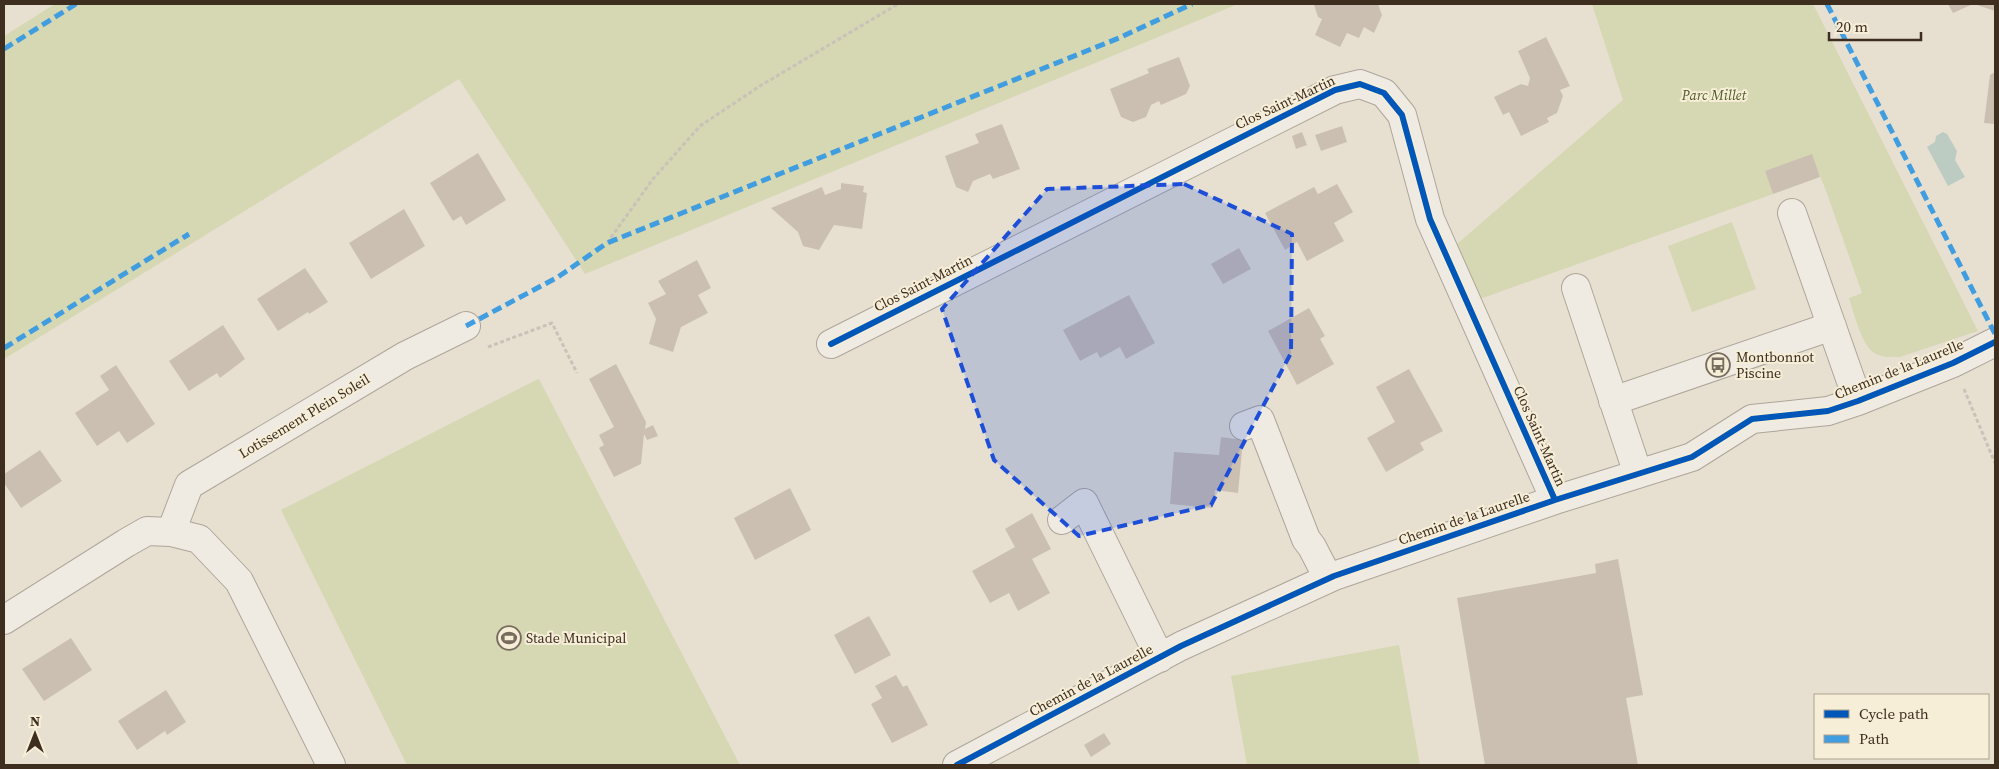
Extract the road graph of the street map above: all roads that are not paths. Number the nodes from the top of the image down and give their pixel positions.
1 (1792, 213) dead end
2 (1576, 288) dead end
3 (466, 326) dead end
4 (1832, 326) junction
5 (1995, 342) edge
6 (830, 344) dead end
7 (1613, 401) junction
8 (1858, 401) junction
9 (1244, 426) dead end
10 (1638, 474) junction
11 (1555, 500) junction
12 (1062, 520) dead end
13 (171, 532) junction
14 (1328, 578) junction
15 (4, 620) edge
16 (1160, 658) junction
17 (331, 765) edge
18 (956, 765) edge

1 - 4 street
2 - 7 street
3 - 13 street, Lotissement Plein Soleil
4 - 7 street
4 - 8 street
5 - 8 street, Chemin de la Laurelle
6 - 11 street, Clos Saint-Martin
7 - 10 street
8 - 10 street, Chemin de la Laurelle
9 - 14 street
10 - 11 street, Chemin de la Laurelle
11 - 14 street, Chemin de la Laurelle
12 - 16 street
13 - 15 street
13 - 17 street
14 - 16 street, Chemin de la Laurelle
16 - 18 street, Chemin de la Laurelle

